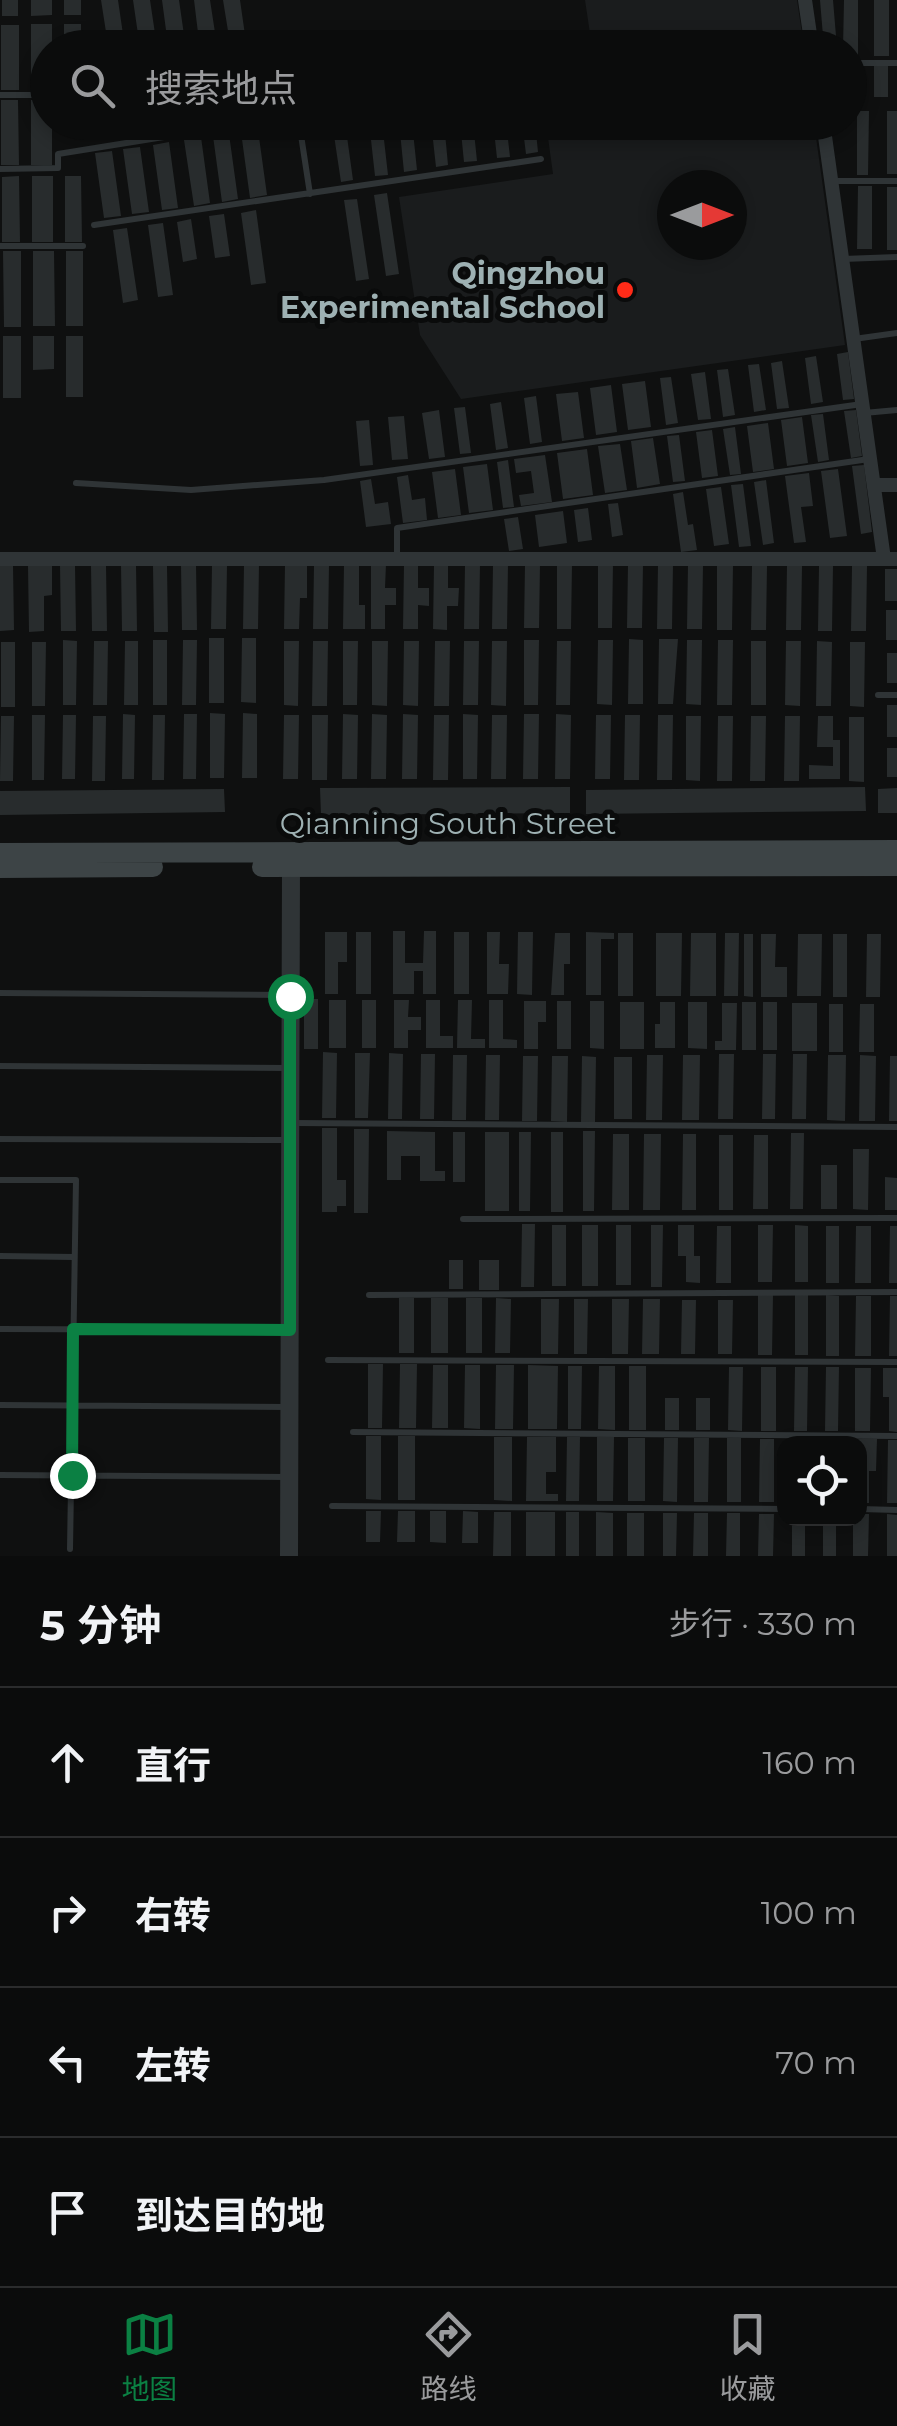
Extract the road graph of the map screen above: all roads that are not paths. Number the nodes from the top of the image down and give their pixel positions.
1 (805, 0) edge
2 (809, 30) edge
3 (867, 63) edge
4 (897, 63) edge
5 (0, 95) edge
6 (30, 95) edge
7 (145, 140) edge
8 (302, 140) edge
9 (826, 140) edge
10 (541, 160) dead end
11 (0, 169) edge
12 (832, 181) junction
13 (897, 181) edge
14 (310, 194) junction
15 (94, 226) dead end
16 (0, 246) edge
17 (84, 246) dead end
18 (897, 257) edge
19 (843, 259) junction
20 (897, 333) edge
21 (854, 339) junction
22 (864, 408) junction
23 (897, 410) edge
24 (870, 458) junction
25 (76, 483) dead end
26 (897, 484) edge
27 (874, 485) junction
28 (397, 558) junction
29 (0, 559) edge
30 (890, 559) edge
31 (878, 696) dead end
32 (897, 696) edge
33 (897, 850) edge
34 (0, 853) edge
35 (897, 866) edge
36 (291, 867) junction
37 (0, 868) edge
38 (0, 994) edge
39 (290, 996) junction
40 (0, 1066) edge
41 (290, 1068) junction
42 (897, 1127) edge
43 (290, 1131) junction
44 (0, 1138) edge
45 (0, 1180) edge
46 (463, 1218) dead end
47 (897, 1218) edge
48 (0, 1256) edge
49 (74, 1258) junction
50 (897, 1292) edge
51 (369, 1294) dead end
52 (0, 1329) edge
53 (73, 1329) junction
54 (290, 1330) junction
55 (328, 1360) dead end
56 (897, 1362) edge
57 (0, 1404) edge
58 (72, 1405) junction
59 (289, 1407) junction
60 (353, 1432) dead end
61 (897, 1436) edge
62 (0, 1475) edge
63 (72, 1475) junction
64 (289, 1478) junction
65 (332, 1506) dead end
66 (777, 1509) edge
67 (867, 1509) edge
68 (897, 1510) edge
69 (70, 1549) dead end
70 (288, 1556) edge

1 - 2 street
3 - 4 lane
5 - 6 lane
7 - 11 lane
8 - 14 lane
9 - 12 street
10 - 14 lane
12 - 13 lane
12 - 19 street
14 - 15 lane
16 - 17 lane
18 - 19 lane
19 - 21 street
20 - 21 lane
21 - 22 street
22 - 23 lane
22 - 24 street
22 - 25 lane
24 - 27 street
24 - 28 lane
26 - 27 street
27 - 30 street
28 - 29 street
28 - 30 street
31 - 32 lane
33 - 34 main road, Qianning South Street
35 - 36 main road, Qianning South Street
36 - 37 main road, Qianning South Street
36 - 39 street
38 - 39 lane
39 - 41 street
40 - 41 lane
41 - 43 street
42 - 43 lane
43 - 44 lane
43 - 54 street
45 - 49 lane
46 - 47 lane
48 - 49 lane
49 - 53 lane
50 - 51 lane
52 - 53 lane
53 - 54 lane
53 - 58 lane
54 - 59 street
55 - 56 lane
57 - 58 lane
58 - 59 lane
58 - 63 lane
59 - 64 street
60 - 61 lane
62 - 63 lane
63 - 64 lane
63 - 69 lane
64 - 70 street
65 - 66 lane
67 - 68 lane

